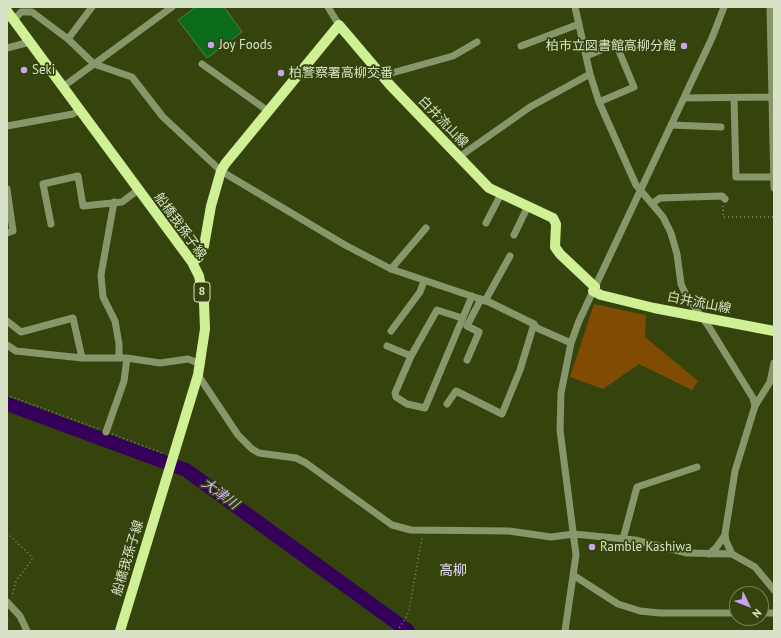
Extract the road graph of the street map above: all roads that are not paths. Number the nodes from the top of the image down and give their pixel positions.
1 (92, 7) edge
2 (172, 7) edge
3 (328, 7) edge
4 (575, 7) edge
5 (724, 7) edge
6 (770, 7) edge
7 (7, 10) edge
8 (14, 20) junction
9 (579, 24) junction
10 (339, 25) junction
11 (68, 39) junction
12 (30, 42) junction
13 (477, 42) dead end
14 (521, 46) dead end
15 (7, 48) edge
16 (586, 56) junction
17 (94, 64) junction
18 (202, 64) dead end
19 (590, 74) junction
20 (381, 76) junction
21 (64, 86) junction
22 (773, 97) edge
23 (684, 98) junction
24 (734, 98) junction
25 (599, 102) junction
26 (80, 109) junction
27 (268, 111) junction
28 (671, 125) junction
29 (7, 126) edge
30 (721, 127) dead end
31 (459, 157) junction
32 (221, 171) junction
33 (774, 177) edge
34 (774, 188) edge
35 (7, 189) edge
36 (138, 190) junction
37 (640, 191) junction
38 (501, 194) junction
39 (724, 197) road end
40 (114, 202) junction
41 (653, 203) junction
42 (528, 206) junction
43 (486, 223) dead end
44 (51, 224) dead end
45 (426, 228) dead end
46 (7, 233) edge
47 (514, 235) dead end
48 (510, 256) dead end
49 (192, 262) junction
50 (391, 269) junction
51 (424, 281) junction
52 (594, 289) junction
53 (472, 296) junction
54 (483, 300) junction
55 (701, 317) junction
56 (462, 318) junction
57 (7, 320) edge
58 (534, 324) junction
59 (774, 331) edge
60 (391, 332) dead end
61 (571, 343) junction
62 (7, 345) edge
63 (387, 346) dead end
64 (411, 356) junction
65 (82, 358) junction
66 (119, 358) junction
67 (127, 358) junction
68 (466, 360) dead end
69 (201, 364) junction
70 (774, 364) edge
71 (198, 375) junction
72 (447, 404) dead end
73 (755, 406) junction
74 (106, 432) road end
75 (697, 467) dead end
76 (574, 534) junction
77 (725, 534) junction
78 (623, 539) junction
79 (708, 554) junction
80 (732, 554) junction
81 (573, 575) junction
82 (774, 590) edge
83 (9, 603) edge
84 (729, 613) edge
85 (27, 631) edge
86 (120, 631) edge
87 (566, 631) edge

1 - 11 street
2 - 17 street
3 - 10 street
4 - 9 street
5 - 23 street
6 - 22 street
7 - 8 main road, 船橋我孫子線 / 8
8 - 11 street
8 - 12 main road, 船橋我孫子線 / 8
9 - 14 street
9 - 16 street
10 - 20 main road, 白井流山線
10 - 27 main road
11 - 17 street
12 - 15 street
12 - 21 main road, 船橋我孫子線 / 8
13 - 20 street
16 - 19 street
16 - 25 street
17 - 21 street
17 - 32 street
18 - 27 street
19 - 25 street
19 - 31 street
20 - 31 main road, 白井流山線
21 - 26 main road, 船橋我孫子線 / 8
22 - 24 street
22 - 33 street
23 - 24 street
23 - 28 street
24 - 33 street
25 - 37 street
26 - 29 street
26 - 36 main road, 船橋我孫子線 / 8
27 - 32 main road
28 - 30 street
28 - 37 street
31 - 38 main road, 白井流山線
32 - 49 main road
32 - 50 street
33 - 34 street
35 - 46 street
36 - 40 street
36 - 49 main road, 船橋我孫子線 / 8
37 - 41 street
37 - 52 street
38 - 42 main road, 白井流山線
38 - 43 street
39 - 41 street
40 - 44 street
40 - 66 street
41 - 55 street
42 - 47 street
42 - 52 main road, 白井流山線
45 - 50 street
48 - 54 street
49 - 69 main road, 船橋我孫子線 / 8
50 - 51 street
51 - 53 street
51 - 60 street
52 - 55 main road, 白井流山線
52 - 61 street
53 - 54 street
53 - 56 street
54 - 58 street
54 - 68 street
55 - 59 main road, 白井流山線
55 - 73 street
56 - 64 street
56 - 64 street
57 - 65 street
58 - 61 street
58 - 72 street
61 - 76 street
62 - 65 street
63 - 64 street
65 - 66 street
66 - 67 street
67 - 69 street
67 - 74 street
69 - 71 main road, 船橋我孫子線 / 8
70 - 73 street
71 - 76 street
71 - 86 main road, 船橋我孫子線 / 8
73 - 77 street
75 - 78 street
76 - 78 street
76 - 81 street
77 - 79 street
77 - 80 street
78 - 79 street
79 - 80 street
80 - 82 street
81 - 84 street
81 - 87 street
83 - 85 street

